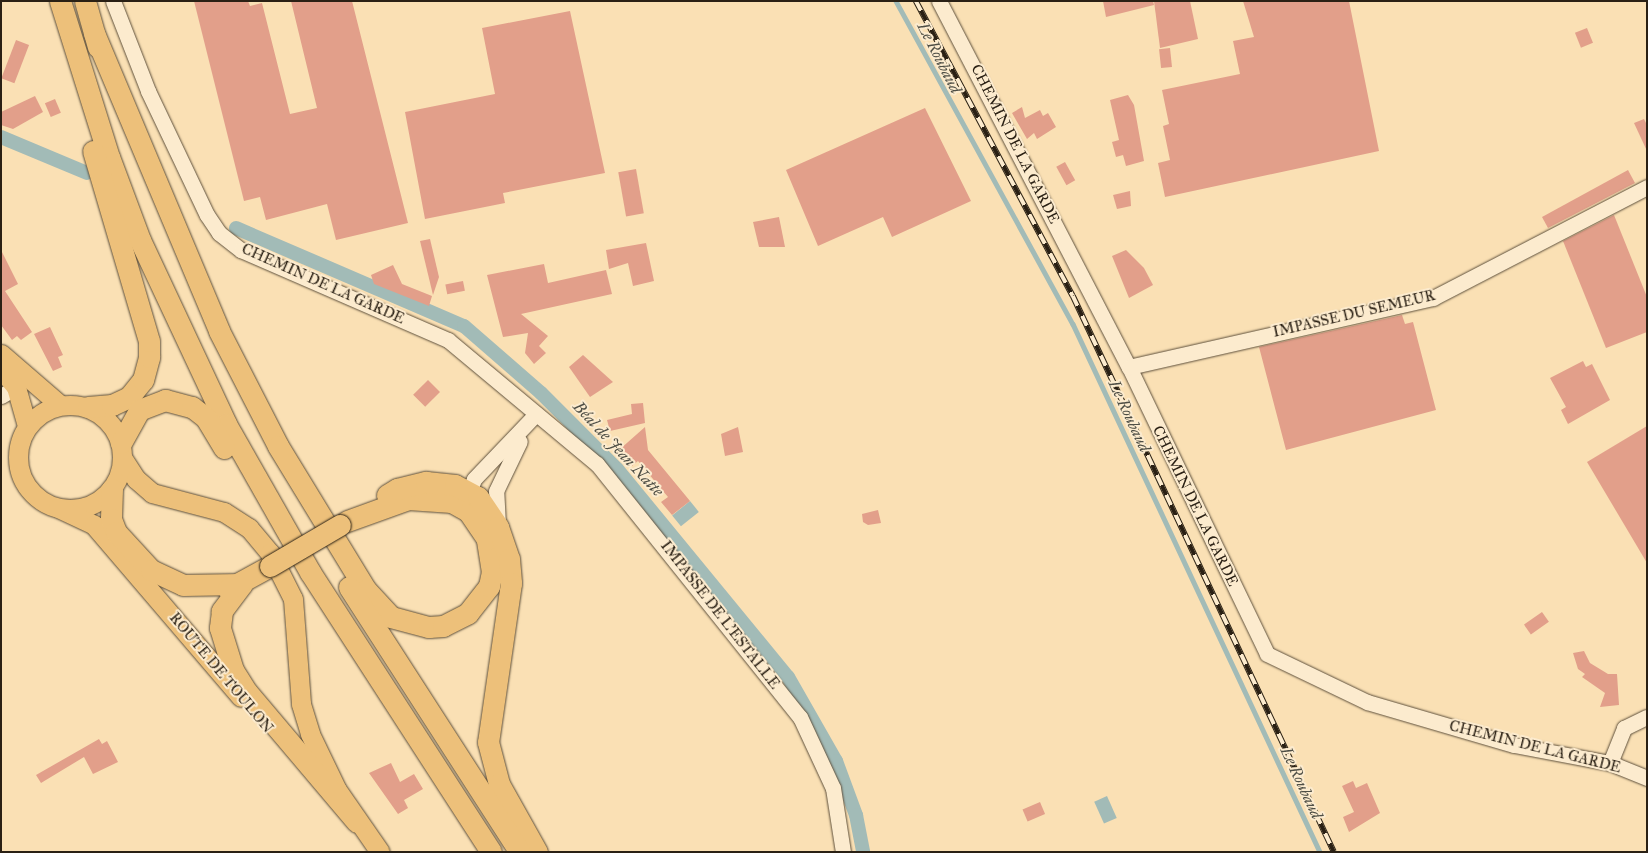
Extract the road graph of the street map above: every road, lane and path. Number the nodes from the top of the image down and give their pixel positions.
1 (52, 1) edge
2 (60, 1) edge
3 (85, 1) edge
4 (113, 1) edge
5 (939, 1) edge
6 (94, 33) junction
7 (1647, 187) edge
8 (1, 354) edge
9 (1129, 367) junction
10 (1, 369) edge
11 (9, 392) edge
12 (60, 405) junction
13 (88, 407) junction
14 (536, 414) junction
15 (27, 426) junction
16 (122, 451) junction
17 (112, 489) junction
18 (475, 498) junction
19 (58, 508) junction
20 (343, 523) junction
21 (132, 566) junction
22 (242, 584) junction
23 (1647, 717) edge
24 (1610, 764) junction
25 (1647, 778) edge
26 (357, 822) junction
27 (373, 852) edge
28 (380, 852) edge
29 (477, 852) edge
30 (491, 852) edge
31 (520, 852) edge
32 (536, 852) edge
33 (843, 852) edge

1 - 13 highway
2 - 30 highway
3 - 6 highway
4 - 14 street, CHEMIN DE LA GARDE
5 - 9 street, CHEMIN DE LA GARDE
6 - 18 highway
6 - 31 highway
7 - 9 street, IMPASSE DU SEMEUR
8 - 12 main road
9 - 24 street, CHEMIN DE LA GARDE
10 - 11 main road
11 - 15 main road
12 - 13 main road
12 - 15 main road
13 - 16 main road
14 - 18 street
14 - 18 street
14 - 33 street, IMPASSE DE L'ESTALLE
15 - 19 main road
16 - 17 main road
16 - 26 main road
16 - 29 highway
17 - 19 main road
17 - 22 highway
18 - 20 highway
18 - 20 highway
18 - 32 highway
19 - 21 main road, ROUTE DE TOULON
20 - 22 highway, bridge
21 - 22 highway
21 - 27 main road, ROUTE DE TOULON
22 - 26 highway
23 - 24 street
24 - 25 street, CHEMIN DE LA GARDE
26 - 28 main road

